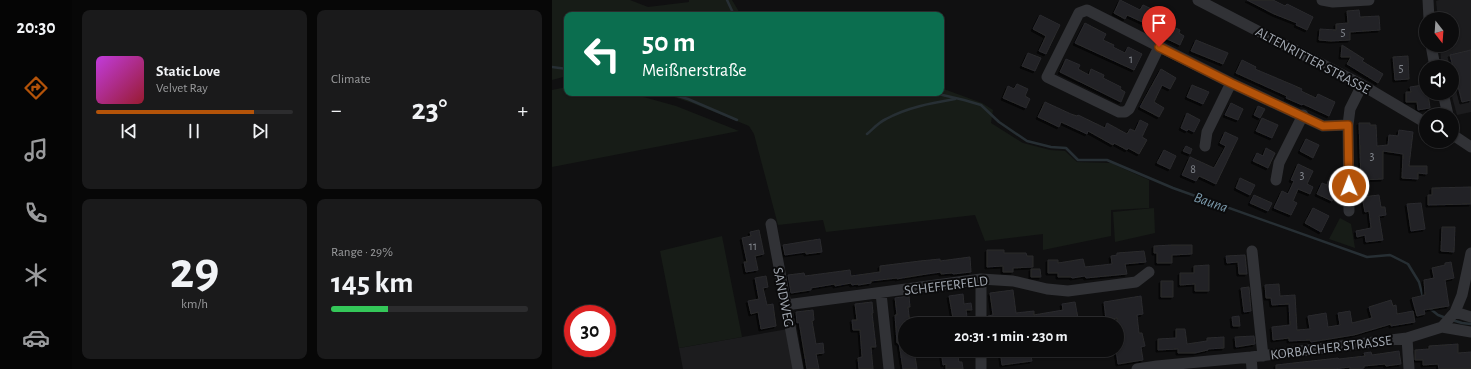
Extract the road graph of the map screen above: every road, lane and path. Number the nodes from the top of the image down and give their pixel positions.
1 (1198, 0) edge
2 (1322, 0) edge
3 (1369, 0) edge
4 (1428, 0) edge
5 (1429, 12) edge
6 (1159, 47) junction
7 (1231, 83) junction
8 (1362, 85) junction
9 (1303, 115) junction
10 (1419, 119) edge
11 (1348, 125) junction
12 (1459, 139) edge
13 (1205, 146) dead end
14 (1471, 147) edge
15 (1276, 180) dead end
16 (1349, 211) dead end
17 (771, 224) dead end
18 (1252, 251) dead end
19 (1471, 253) edge
20 (1149, 272) dead end
21 (980, 279) junction
22 (882, 293) junction
23 (786, 305) junction
24 (1455, 312) junction
25 (980, 317) edge
26 (1471, 318) edge
27 (1442, 327) junction
28 (1471, 332) edge
29 (1407, 338) junction
30 (1263, 356) junction
31 (980, 357) edge
32 (1251, 358) junction
33 (798, 369) edge
34 (889, 369) edge
35 (980, 369) edge
36 (1137, 369) edge
37 (1252, 369) edge
38 (1409, 369) edge

1 - 8 street, ALTENRITTER STRASSE
2 - 3 street
4 - 5 street
6 - 6 street
6 - 7 street
7 - 9 street
7 - 13 street
8 - 10 street, ALTENRITTER STRASSE
8 - 11 street
9 - 11 street
9 - 15 street
11 - 16 street
12 - 14 street
17 - 23 street, SANDWEG
18 - 30 street
19 - 24 street
20 - 21 street, SCHEFFERFELD
21 - 22 street, SCHEFFERFELD
21 - 25 street
22 - 23 street, SCHEFFERFELD
22 - 34 street
23 - 33 street, SANDWEG
24 - 26 street
24 - 27 street
27 - 28 street
27 - 29 street, KORBACHER STRASSE
29 - 30 street, KORBACHER STRASSE
29 - 38 street
30 - 32 street, KORBACHER STRASSE
31 - 35 street
32 - 36 street, KORBACHER STRASSE
32 - 37 street

